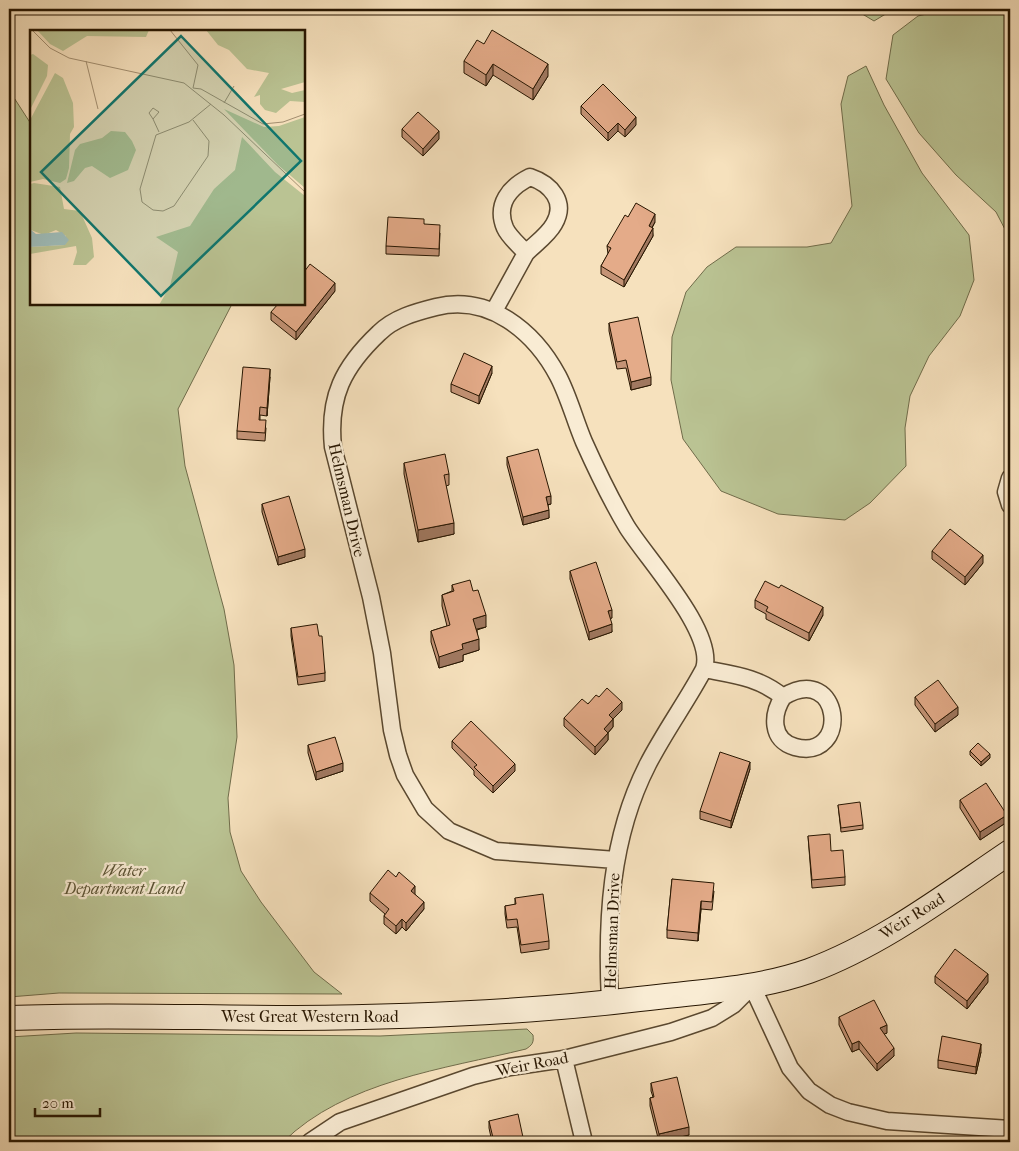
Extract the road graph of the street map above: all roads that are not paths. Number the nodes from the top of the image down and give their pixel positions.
1 (526, 253) dead end
2 (494, 311) junction
3 (1010, 478) edge
4 (1010, 505) edge
5 (704, 669) junction
6 (783, 697) dead end
7 (1010, 852) edge
8 (616, 860) junction
9 (752, 986) junction
10 (610, 1002) junction
11 (9, 1018) edge
12 (564, 1059) junction
13 (1010, 1130) edge
14 (310, 1142) edge
15 (584, 1142) edge

1 - 2 street
2 - 5 street, Helmsman Drive
2 - 8 street, Helmsman Drive
3 - 4 street
5 - 6 street
5 - 8 street, Helmsman Drive
7 - 9 street, Weir Road
8 - 10 street, Helmsman Drive
9 - 10 street, Weir Road
9 - 12 street, Weir Road
9 - 13 street
10 - 11 street, West Great Western Road
12 - 14 street, Weir Road
12 - 15 street

